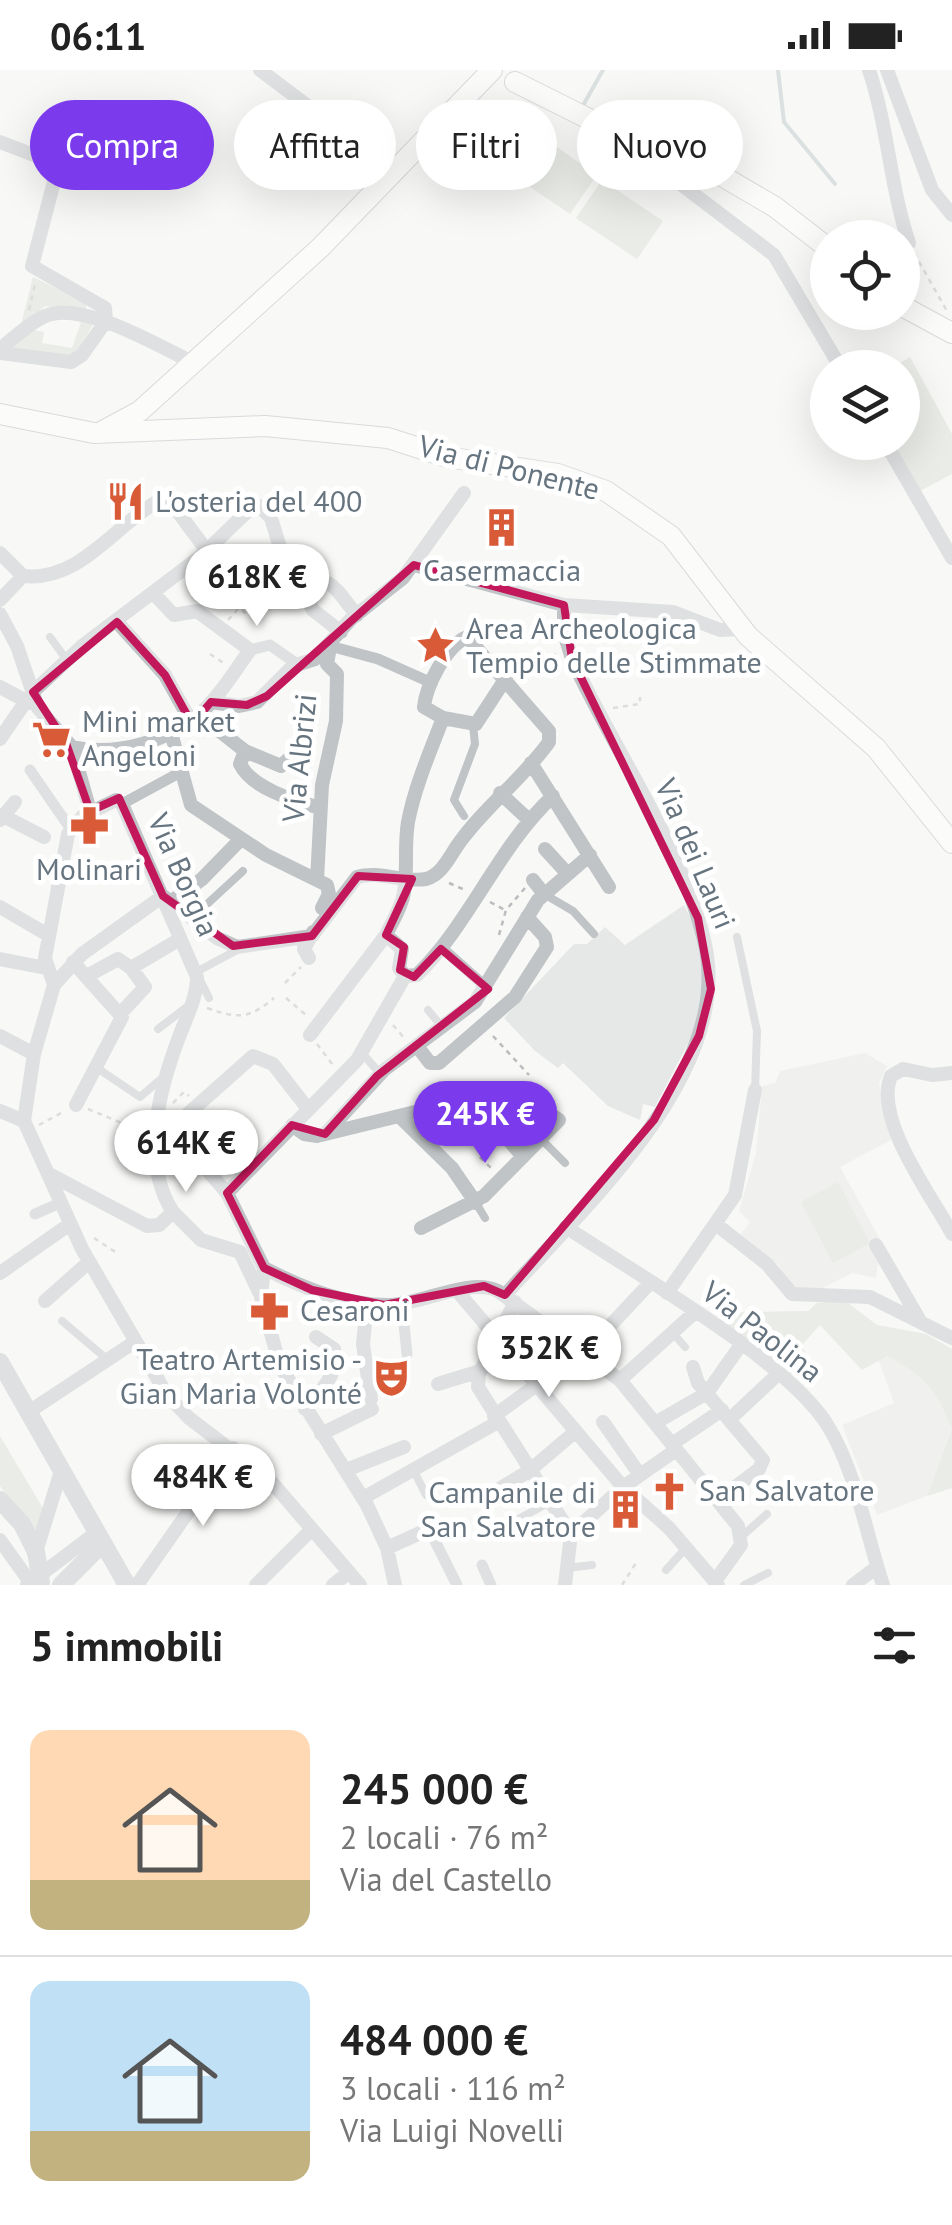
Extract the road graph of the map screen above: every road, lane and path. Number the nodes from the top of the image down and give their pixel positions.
1 (260, 70) edge
2 (534, 70) edge
3 (868, 70) edge
4 (887, 70) edge
5 (502, 75) edge
6 (549, 96) junction
7 (300, 100) edge
8 (577, 113) edge
9 (0, 142) edge
10 (396, 168) edge
11 (743, 187) edge
12 (375, 190) edge
13 (689, 190) edge
14 (952, 215) edge
15 (902, 220) edge
16 (810, 235) edge
17 (920, 264) edge
18 (38, 272) junction
19 (920, 316) edge
20 (952, 319) edge
21 (106, 321) junction
22 (24, 331) junction
23 (952, 333) edge
24 (831, 350) edge
25 (0, 351) edge
26 (194, 363) junction
27 (154, 400) junction
28 (0, 414) edge
29 (94, 433) junction
30 (156, 434) junction
31 (895, 460) edge
32 (464, 494) dead end
33 (207, 551) junction
34 (0, 553) edge
35 (282, 554) dead end
36 (952, 558) edge
37 (414, 565) junction
38 (23, 576) junction
39 (153, 593) junction
40 (0, 600) edge
41 (564, 604) junction
42 (0, 614) edge
43 (248, 615) dead end
44 (356, 615) junction
45 (116, 622) junction
46 (220, 628) junction
47 (742, 630) junction
48 (341, 632) junction
49 (50, 637) dead end
50 (330, 646) junction
51 (566, 646) junction
52 (250, 650) junction
53 (210, 654) dead end
54 (66, 659) junction
55 (297, 664) junction
56 (234, 671) junction
57 (510, 682) junction
58 (432, 683) junction
59 (0, 687) edge
60 (640, 696) dead end
61 (32, 700) junction
62 (210, 702) junction
63 (596, 710) junction
64 (194, 717) junction
65 (442, 718) junction
66 (472, 726) junction
67 (170, 730) junction
68 (0, 739) edge
69 (68, 744) junction
70 (246, 751) junction
71 (292, 756) dead end
72 (530, 763) junction
73 (30, 770) dead end
74 (179, 773) junction
75 (500, 793) junction
76 (553, 796) junction
77 (14, 802) dead end
78 (120, 802) junction
79 (320, 808) junction
80 (90, 811) junction
81 (464, 816) dead end
82 (1, 818) edge
83 (530, 820) junction
84 (70, 828) junction
85 (44, 837) joint
86 (241, 839) junction
87 (952, 843) edge
88 (66, 848) junction
89 (545, 850) dead end
90 (590, 854) junction
91 (243, 871) dead end
92 (566, 872) junction
93 (432, 876) junction
94 (404, 878) junction
95 (317, 880) junction
96 (533, 880) joint
97 (609, 887) dead end
98 (477, 894) junction
99 (544, 894) junction
100 (167, 898) junction
101 (0, 907) edge
102 (506, 910) junction
103 (193, 917) junction
104 (527, 917) junction
105 (594, 934) dead end
106 (48, 935) junction
107 (312, 936) junction
108 (386, 936) junction
109 (737, 937) dead end
110 (180, 939) junction
111 (512, 945) junction
112 (241, 948) junction
113 (442, 948) junction
114 (308, 958) joint
115 (0, 959) edge
116 (73, 962) junction
117 (46, 968) junction
118 (131, 968) junction
119 (196, 972) junction
120 (87, 976) junction
121 (405, 976) junction
122 (285, 983) dead end
123 (54, 985) junction
124 (486, 988) junction
125 (209, 998) dead end
126 (274, 998) dead end
127 (286, 998) dead end
128 (192, 1003) junction
129 (428, 1010) dead end
130 (120, 1013) junction
131 (385, 1016) junction
132 (443, 1028) junction
133 (158, 1029) dead end
134 (314, 1030) junction
135 (0, 1036) edge
136 (495, 1038) dead end
137 (415, 1048) junction
138 (362, 1053) junction
139 (34, 1054) junction
140 (97, 1068) junction
141 (376, 1069) dead end
142 (167, 1072) junction
143 (952, 1073) edge
144 (528, 1075) dead end
145 (342, 1076) junction
146 (755, 1090) joint
147 (514, 1091) junction
148 (76, 1105) junction
149 (197, 1105) junction
150 (308, 1110) junction
151 (0, 1112) edge
152 (400, 1116) junction
153 (158, 1118) junction
154 (292, 1125) junction
155 (26, 1126) junction
156 (326, 1134) junction
157 (156, 1137) junction
158 (541, 1139) junction
159 (523, 1157) junction
160 (566, 1163) dead end
161 (48, 1174) junction
162 (227, 1193) junction
163 (60, 1202) junction
164 (476, 1203) junction
165 (173, 1212) junction
166 (34, 1214) dead end
167 (485, 1218) dead end
168 (569, 1223) junction
169 (70, 1224) junction
170 (718, 1224) junction
171 (421, 1228) dead end
172 (952, 1234) edge
173 (876, 1245) dead end
174 (117, 1253) dead end
175 (86, 1256) junction
176 (264, 1268) junction
177 (0, 1272) edge
178 (650, 1284) junction
179 (458, 1292) junction
180 (667, 1293) junction
181 (261, 1297) junction
182 (510, 1299) junction
183 (46, 1301) dead end
184 (367, 1304) junction
185 (402, 1304) junction
186 (694, 1312) junction
187 (62, 1320) dead end
188 (919, 1320) junction
189 (672, 1332) junction
190 (316, 1336) dead end
191 (498, 1336) junction
192 (952, 1338) edge
193 (134, 1344) junction
194 (740, 1346) junction
195 (685, 1347) dead end
196 (580, 1352) junction
197 (407, 1354) dead end
198 (108, 1360) junction
199 (0, 1362) edge
200 (693, 1368) dead end
201 (480, 1371) junction
202 (777, 1375) junction
203 (620, 1380) junction
204 (537, 1382) junction
205 (438, 1384) dead end
206 (708, 1393) junction
207 (305, 1408) junction
208 (26, 1412) junction
209 (726, 1414) junction
210 (496, 1419) junction
211 (603, 1422) dead end
212 (655, 1423) junction
213 (576, 1431) junction
214 (321, 1434) junction
215 (404, 1447) dead end
216 (674, 1447) junction
217 (233, 1448) junction
218 (414, 1469) junction
219 (61, 1470) junction
220 (346, 1470) junction
221 (530, 1471) junction
222 (640, 1475) junction
223 (622, 1487) junction
224 (490, 1494) dead end
225 (426, 1495) dead end
226 (363, 1498) junction
227 (0, 1500) edge
228 (718, 1500) junction
229 (550, 1502) junction
230 (767, 1514) dead end
231 (429, 1528) joint
232 (312, 1529) junction
233 (498, 1530) dead end
234 (571, 1534) junction
235 (742, 1536) junction
236 (0, 1540) edge
237 (102, 1542) junction
238 (387, 1548) junction
239 (685, 1549) junction
240 (36, 1552) junction
241 (636, 1564) dead end
242 (482, 1565) dead end
243 (592, 1565) dead end
244 (877, 1566) junction
245 (567, 1568) junction
246 (666, 1570) dead end
247 (348, 1573) junction
248 (768, 1573) dead end
249 (716, 1583) edge
250 (37, 1584) edge
251 (61, 1585) edge
252 (75, 1585) edge
253 (127, 1585) edge
254 (137, 1585) edge
255 (256, 1585) edge
256 (333, 1585) edge
257 (360, 1585) edge
258 (395, 1585) edge
259 (457, 1585) edge
260 (491, 1585) edge
261 (565, 1585) edge
262 (622, 1585) edge
263 (744, 1585) edge
264 (854, 1585) edge
265 (883, 1585) edge

1 - 7 street
2 - 5 main road
2 - 6 main road
3 - 15 street
4 - 14 street
5 - 6 main road
5 - 10 main road
6 - 8 main road
9 - 18 street
11 - 16 main road
12 - 26 main road
13 - 24 street
17 - 20 path
18 - 21 street
18 - 22 path
19 - 23 main road
21 - 22 street
21 - 25 street
21 - 26 street
22 - 25 street
26 - 27 main road
27 - 29 main road
27 - 30 main road
28 - 29 main road, Via di Ponente
29 - 30 main road, Via di Ponente
30 - 47 main road, Via di Ponente
31 - 36 street
32 - 37 street
33 - 35 street
33 - 38 street
33 - 39 street
34 - 38 street
37 - 41 street
37 - 44 street
38 - 40 street
39 - 45 street
39 - 46 street
41 - 47 street
41 - 51 street, Via dei Lauri
42 - 61 street
43 - 46 path
44 - 48 street
44 - 48 street
45 - 54 street
45 - 64 street
46 - 52 street
47 - 87 main road, Via di Ponente
48 - 50 street
49 - 54 lane
50 - 55 street
50 - 58 street
50 - 79 street, Via Albrizi
51 - 57 path
51 - 63 street, Via dei Lauri
52 - 55 street
52 - 56 street
53 - 56 path
54 - 61 street
55 - 62 street
56 - 62 street
57 - 58 street
57 - 66 street
57 - 72 street
58 - 65 street
59 - 61 street
60 - 63 path
61 - 68 street
61 - 69 street
62 - 64 street
63 - 168 street, Via dei Lauri
64 - 67 street
64 - 70 street
65 - 66 street
65 - 94 street
66 - 81 lane
67 - 69 street
67 - 74 street
69 - 80 street
70 - 71 street
70 - 79 street
72 - 75 street
72 - 76 street
73 - 84 street
74 - 78 street
74 - 86 street
75 - 83 street
75 - 93 street
76 - 83 street
76 - 90 street
77 - 82 street
78 - 80 street
78 - 100 street, Via Borgia
79 - 95 street, Via Albrizi
80 - 84 street
82 - 85 street
83 - 98 street
84 - 88 street
85 - 88 street
86 - 95 street
86 - 100 street
88 - 106 street
89 - 92 street
90 - 92 street
90 - 97 street
91 - 103 lane
92 - 99 street
93 - 94 street
93 - 98 path
94 - 107 street
94 - 108 street
95 - 107 street, Via Albrizi
96 - 99 street
96 - 102 path
98 - 102 path
98 - 113 street
99 - 104 street
99 - 105 lane
100 - 103 street
100 - 110 street, Via Borgia
100 - 116 street
101 - 106 street
102 - 111 path
103 - 112 street
104 - 111 street
104 - 137 street
106 - 117 street
107 - 112 street
107 - 114 street
108 - 121 street
108 - 134 street
109 - 146 lane
110 - 118 street
110 - 119 street, Via Borgia
111 - 124 street
112 - 119 lane
113 - 121 street
113 - 124 street
114 - 122 path
115 - 117 street
116 - 120 street
116 - 123 street
117 - 123 street
118 - 120 street
118 - 130 street
119 - 125 lane, Via Borgia
119 - 128 street, Via Borgia
120 - 130 street
121 - 131 street
123 - 139 street
124 - 132 street
126 - 128 path
127 - 134 path
128 - 133 lane
128 - 142 street, Via Borgia
129 - 132 lane
130 - 140 street
131 - 137 path
131 - 138 street
132 - 137 street
134 - 145 path
135 - 139 street
136 - 144 path
137 - 156 street
138 - 141 lane
138 - 145 street
139 - 155 street
140 - 142 lane
140 - 148 street
142 - 153 street, Via Borgia
143 - 172 street
145 - 150 street
146 - 170 street
147 - 152 street
147 - 158 street
147 - 159 street
148 - 155 path
148 - 157 path
149 - 150 street
149 - 153 path
149 - 162 street
150 - 154 street
151 - 155 street
152 - 156 street
152 - 164 street
153 - 157 street, Via Borgia
154 - 156 street
154 - 162 street
155 - 161 street
157 - 165 street, Via Borgia
158 - 159 street
158 - 160 lane
159 - 164 street
161 - 163 street
161 - 165 street
162 - 176 street
163 - 166 street
163 - 169 street
164 - 167 lane
164 - 171 street
165 - 181 street
168 - 178 street, Via Paolina
168 - 182 street, Via dei Lauri
169 - 175 street
169 - 177 street
170 - 180 street
170 - 188 street
173 - 188 street
174 - 175 path
175 - 183 street
175 - 193 street
176 - 181 street
176 - 184 street
178 - 180 street, Via Paolina
178 - 196 street
179 - 182 street
179 - 185 street
179 - 191 street
180 - 186 street, Via Paolina
181 - 207 street
182 - 191 street, Via dei Lauri
182 - 196 street
184 - 185 street
184 - 214 street
185 - 197 street
186 - 189 street
186 - 194 street, Via Paolina
187 - 198 lane
188 - 192 street
189 - 195 lane
189 - 203 street
190 - 207 street
191 - 201 street, Via dei Lauri
191 - 204 street
193 - 198 street
193 - 217 street
194 - 202 street, Via Paolina
194 - 206 street
196 - 203 street
196 - 204 street
198 - 208 street
199 - 208 street
200 - 206 street
201 - 205 street
201 - 210 street
202 - 209 street
202 - 244 street, Via Paolina
203 - 212 street
204 - 210 street
204 - 213 street
206 - 209 street
206 - 212 street
207 - 214 street
208 - 219 street
209 - 216 street
209 - 228 street
210 - 218 street
210 - 221 street
211 - 222 street
212 - 216 street
213 - 221 street
213 - 223 street
214 - 220 street
215 - 220 street
216 - 222 street
216 - 228 street
217 - 232 street
217 - 254 street
218 - 225 lane
218 - 226 street
219 - 237 street
219 - 240 street
220 - 226 street
221 - 224 street
221 - 229 street
222 - 223 street
223 - 234 street
223 - 239 street
226 - 238 street
227 - 240 street
228 - 235 street
229 - 233 lane
229 - 234 street
230 - 235 lane
231 - 238 street
231 - 259 street
232 - 247 street
232 - 255 street
234 - 245 street
235 - 249 street
236 - 250 street
237 - 250 street
237 - 251 street
237 - 252 street
237 - 253 street
238 - 258 street
239 - 246 lane
239 - 249 street
240 - 250 street, bridge
241 - 262 path
242 - 260 street
243 - 245 lane
244 - 264 street
244 - 265 street, Via Paolina
245 - 261 street
247 - 256 street
247 - 257 street
248 - 263 lane

